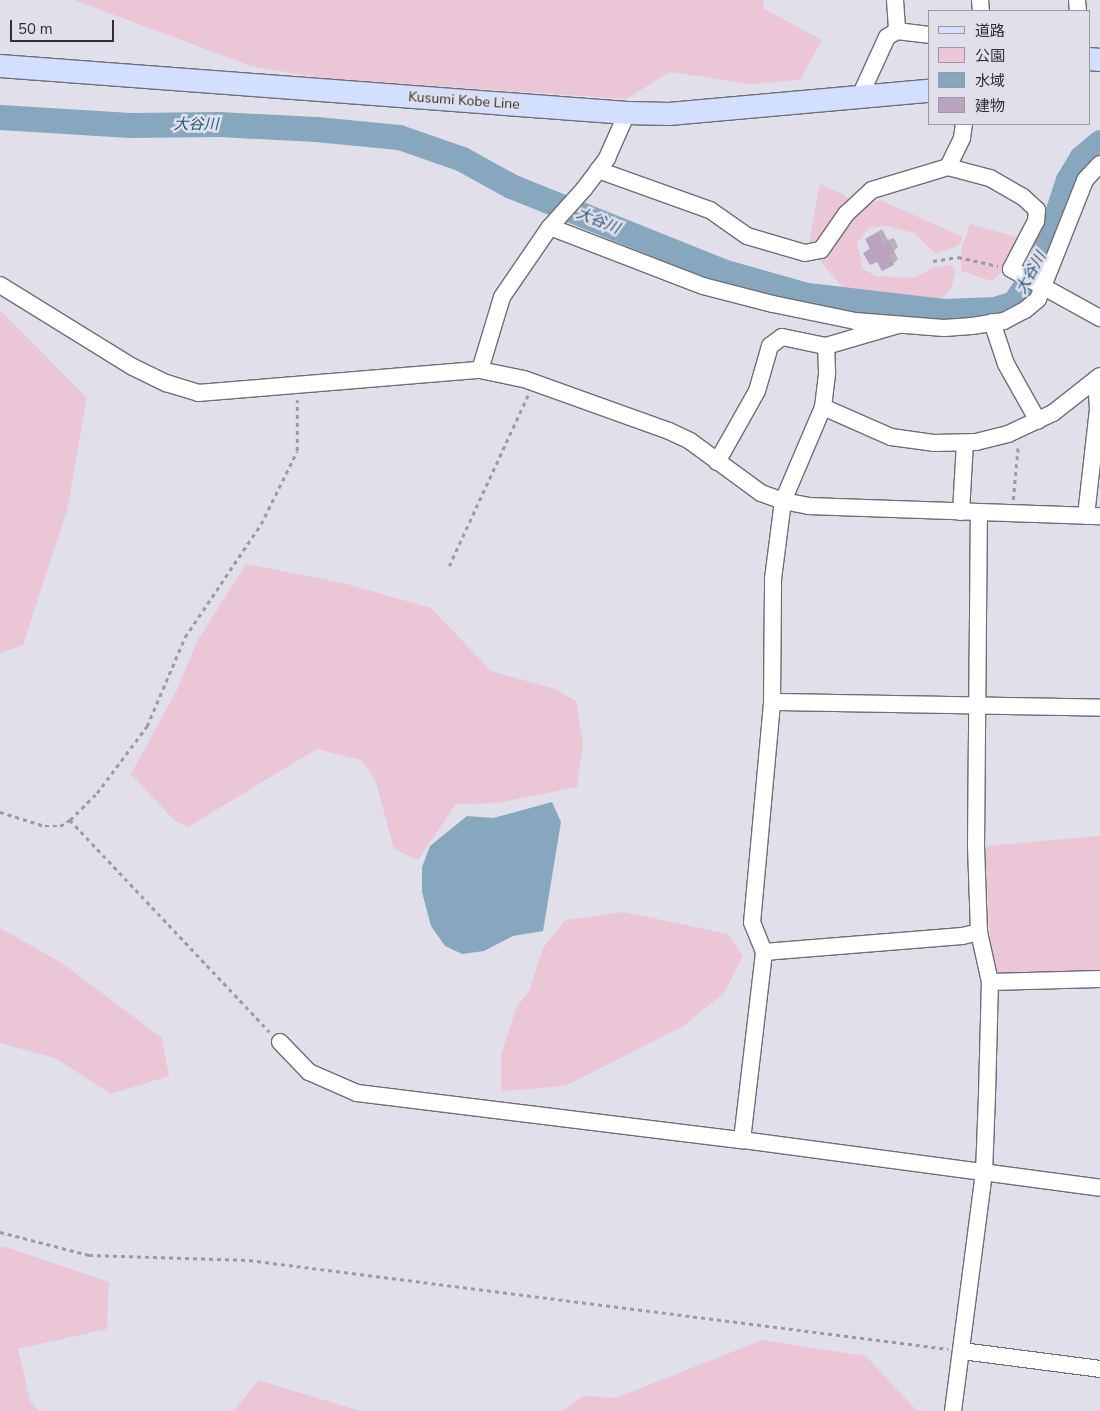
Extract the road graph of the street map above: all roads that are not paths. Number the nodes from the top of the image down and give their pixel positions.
1 (895, 0) edge
2 (897, 31) junction
3 (928, 35) edge
4 (0, 66) edge
5 (928, 91) edge
6 (860, 96) junction
7 (627, 113) junction
8 (964, 125) edge
9 (1100, 164) edge
10 (948, 167) junction
11 (598, 170) junction
12 (550, 227) junction
13 (0, 285) edge
14 (1039, 285) junction
15 (1100, 318) edge
16 (992, 322) junction
17 (898, 325) junction
18 (826, 346) junction
19 (480, 370) junction
20 (1098, 378) edge
21 (823, 407) junction
22 (1038, 421) junction
23 (965, 443) junction
24 (717, 462) junction
25 (783, 501) junction
26 (961, 512) junction
27 (979, 513) junction
28 (1093, 516) edge
29 (772, 702) junction
30 (977, 705) junction
31 (1100, 708) edge
32 (979, 932) junction
33 (764, 952) junction
34 (1100, 978) edge
35 (990, 982) junction
36 (280, 1042) road end
37 (742, 1140) junction
38 (984, 1173) junction
39 (1100, 1188) edge
40 (962, 1351) junction
41 (1100, 1369) edge
42 (953, 1411) edge

1 - 2 street
2 - 3 street
2 - 6 street
4 - 7 main road, Kusumi Kobe Line
5 - 6 main road, Kusumi Kobe Line
6 - 7 main road, Kusumi Kobe Line
7 - 11 street
8 - 10 street
9 - 14 street
10 - 11 street
10 - 14 street
11 - 12 street
12 - 17 street
12 - 19 street
13 - 19 street
14 - 15 street
14 - 16 street
16 - 17 street
16 - 22 street
17 - 18 street
18 - 21 street
18 - 24 street
19 - 24 street
20 - 22 street
20 - 28 street
21 - 23 street
21 - 25 street
22 - 23 street
23 - 26 street
24 - 25 street
25 - 26 street
25 - 29 street
26 - 27 street
27 - 28 street
27 - 30 street
29 - 30 street
29 - 33 street
30 - 31 street
30 - 32 street
32 - 33 street
32 - 35 street
33 - 37 street
34 - 35 street
35 - 38 street
36 - 37 street
37 - 38 street
38 - 39 street
38 - 40 street
40 - 41 street
40 - 42 street

